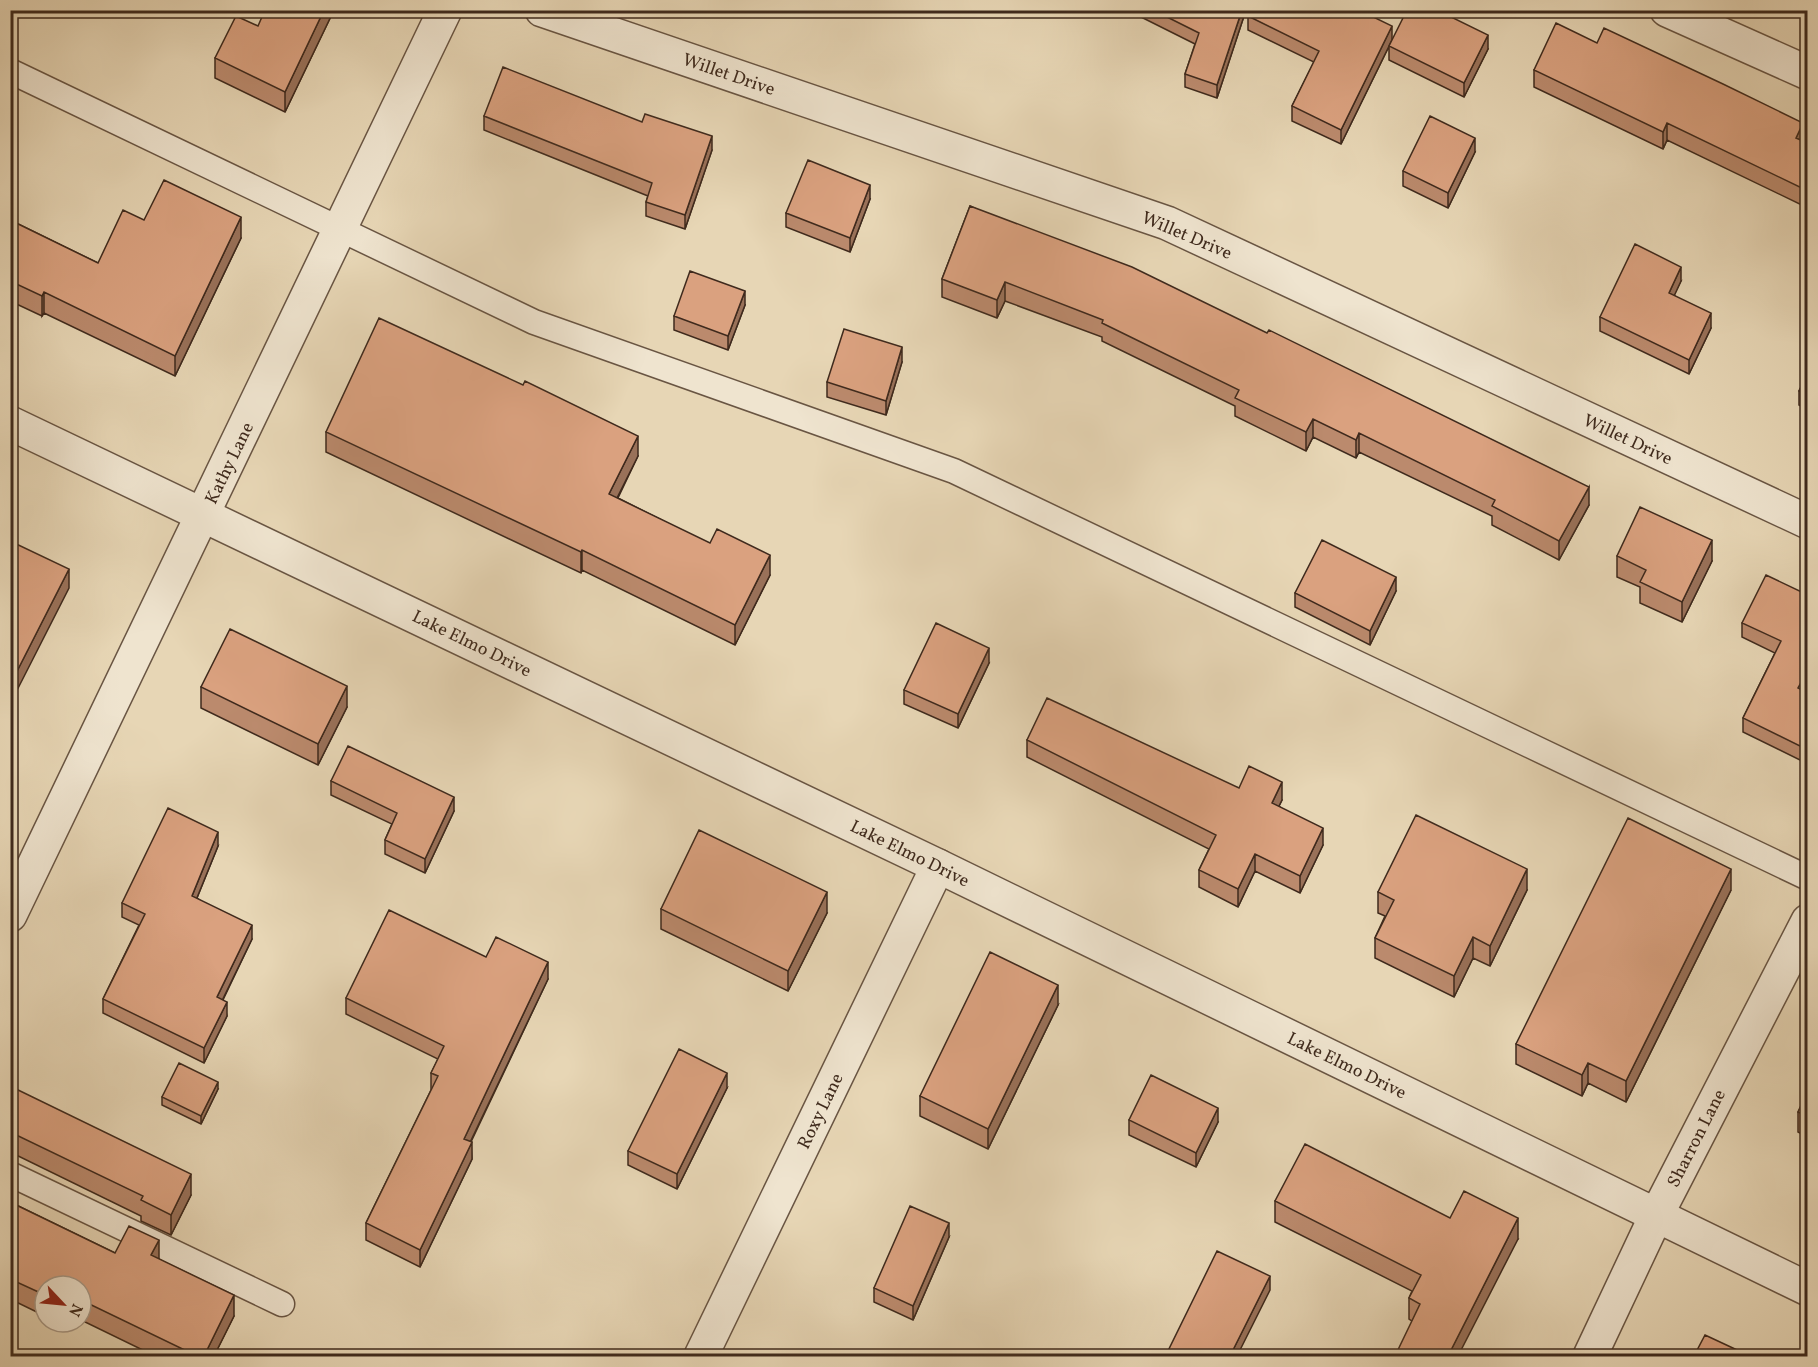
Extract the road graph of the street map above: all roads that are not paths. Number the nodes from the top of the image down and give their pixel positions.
1 (445, 10) edge
2 (542, 10) edge
3 (1666, 10) edge
4 (10, 71) edge
5 (1808, 73) edge
6 (340, 230) junction
7 (10, 423) edge
8 (204, 515) junction
9 (1808, 522) edge
10 (938, 866) junction
11 (1808, 878) edge
12 (10, 915) edge
13 (1808, 921) edge
14 (10, 1174) edge
15 (1656, 1216) junction
16 (1808, 1289) edge
17 (282, 1304) dead end
18 (701, 1356) edge
19 (1590, 1356) edge

1 - 6 street, Kathy Lane
2 - 9 street, Willet Drive
3 - 5 street
4 - 6 lane
6 - 8 street, Kathy Lane
6 - 11 lane
7 - 8 street, Lake Elmo Drive
8 - 10 street, Lake Elmo Drive
8 - 12 street, Kathy Lane
10 - 15 street, Lake Elmo Drive
10 - 18 street, Roxy Lane
13 - 15 street, Sharron Lane
14 - 17 lane
15 - 16 street, Lake Elmo Drive
15 - 19 street, Sharron Lane

